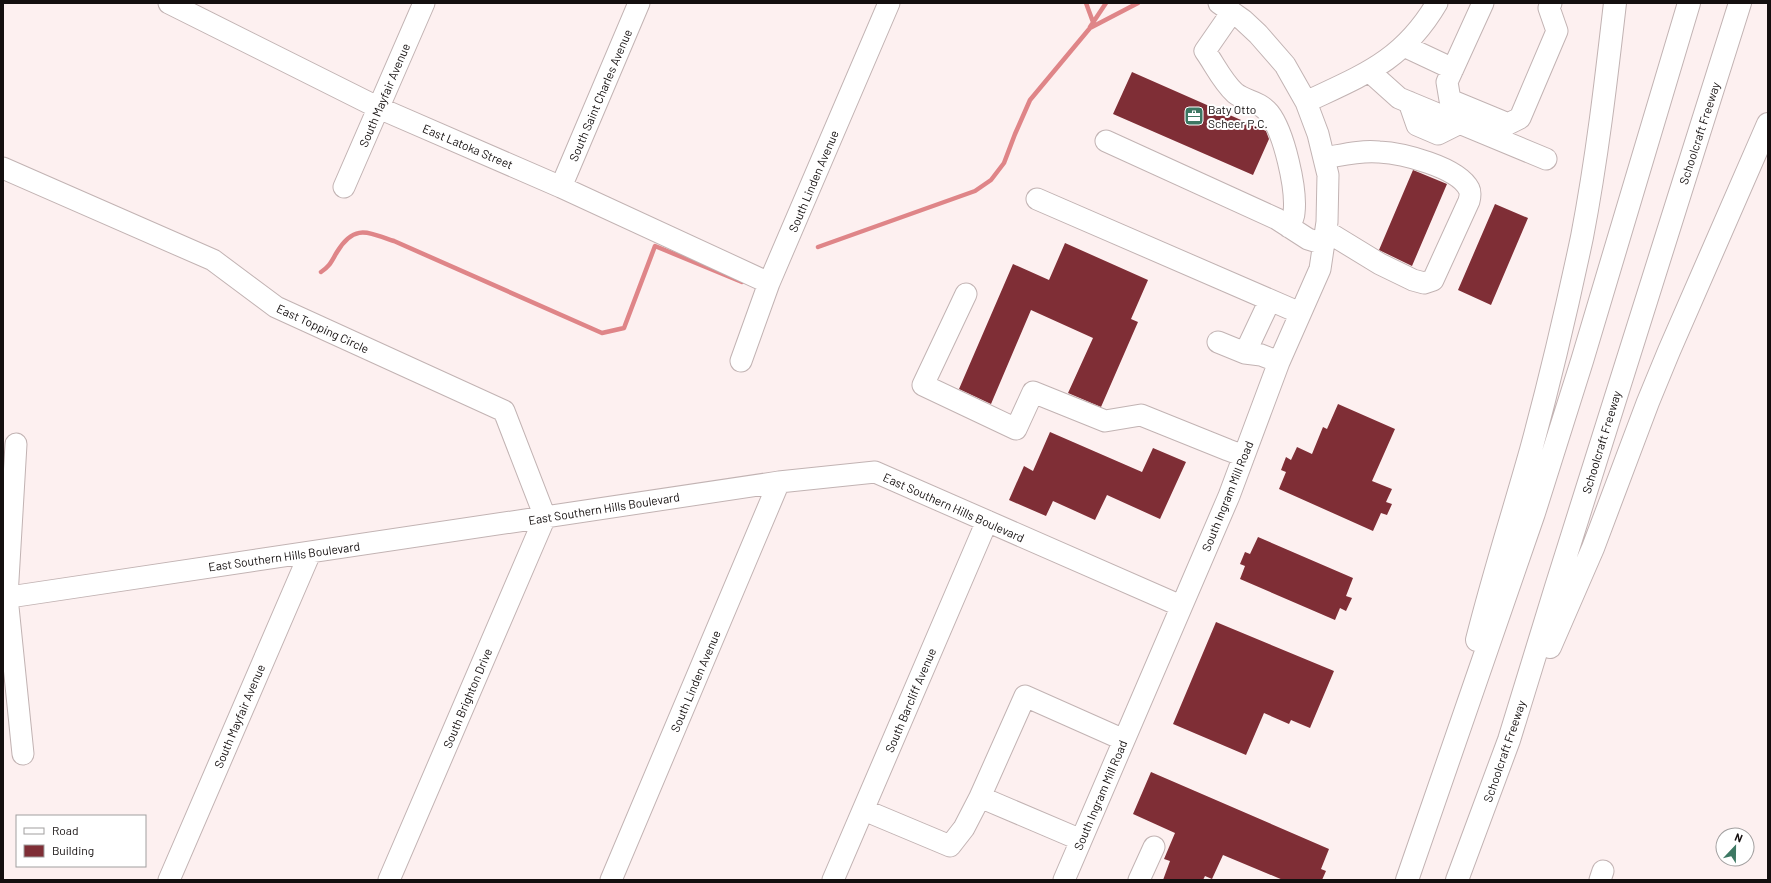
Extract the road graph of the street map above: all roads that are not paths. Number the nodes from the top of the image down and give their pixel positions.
1 (170, 3) edge
2 (424, 3) edge
3 (639, 3) edge
4 (889, 3) edge
5 (1437, 3) edge
6 (1483, 3) edge
7 (1615, 3) edge
8 (1689, 3) edge
9 (1740, 3) edge
10 (1545, 5) edge
11 (195, 8) edge
12 (1226, 8) edge
13 (1404, 46) junction
14 (1452, 69) junction
15 (1370, 72) junction
16 (1306, 102) junction
17 (379, 108) junction
18 (1451, 113) junction
19 (1768, 124) edge
20 (1106, 141) dead end
21 (1324, 158) junction
22 (1546, 159) dead end
23 (3, 168) edge
24 (561, 187) junction
25 (344, 188) dead end
26 (1037, 199) dead end
27 (1289, 227) junction
28 (1325, 238) junction
29 (769, 283) junction
30 (966, 294) dead end
31 (1270, 300) junction
32 (1300, 313) junction
33 (1218, 342) dead end
34 (1245, 353) junction
35 (741, 361) dead end
36 (1279, 362) junction
37 (16, 444) dead end
38 (1244, 456) junction
39 (779, 482) junction
40 (545, 517) junction
41 (987, 521) junction
42 (310, 553) junction
43 (5, 597) edge
44 (1181, 606) junction
45 (1124, 740) junction
46 (1509, 740) junction
47 (23, 754) dead end
48 (1438, 794) junction
49 (980, 797) junction
50 (864, 810) junction
51 (1080, 840) junction
52 (1154, 847) dead end
53 (169, 880) edge
54 (389, 880) edge
55 (611, 880) edge
56 (833, 880) edge
57 (1064, 880) edge
58 (1140, 880) edge
59 (1407, 880) edge
60 (1457, 880) edge

1 - 11 street, East Latoka Street
2 - 17 street, South Mayfair Avenue
3 - 24 street, South Saint Charles Avenue
4 - 29 street, South Linden Avenue
5 - 13 street
6 - 14 street
7 - 48 highway
8 - 48 highway
9 - 46 highway, Schoolcraft Freeway
10 - 18 street
11 - 17 street, East Latoka Street
12 - 16 street, South Ingram Mill Road
12 - 27 street
13 - 14 street
13 - 15 street
14 - 18 street
15 - 16 street
15 - 18 street
16 - 21 street, South Ingram Mill Road
17 - 24 street, East Latoka Street
17 - 25 street, South Mayfair Avenue
18 - 22 street
19 - 46 highway
20 - 27 street
21 - 28 street, South Ingram Mill Road
21 - 28 street
23 - 40 street, East Topping Circle
24 - 29 street, East Latoka Street
26 - 31 street
27 - 28 street
28 - 32 street, South Ingram Mill Road
29 - 35 street, South Linden Avenue
30 - 38 street
31 - 32 street
31 - 34 street
32 - 36 street, South Ingram Mill Road
33 - 34 street
34 - 36 street
36 - 38 street, South Ingram Mill Road
37 - 43 street
38 - 44 street, South Ingram Mill Road
39 - 40 street, East Southern Hills Boulevard
39 - 41 street, East Southern Hills Boulevard
39 - 55 street, South Linden Avenue
40 - 42 street, East Southern Hills Boulevard
40 - 54 street, South Brighton Drive
41 - 44 street, East Southern Hills Boulevard
41 - 50 street, South Barcliff Avenue
42 - 43 street, East Southern Hills Boulevard
42 - 53 street, South Mayfair Avenue
43 - 47 street
44 - 45 street, South Ingram Mill Road
45 - 49 street
45 - 51 street, South Ingram Mill Road
46 - 60 highway, Schoolcraft Freeway
48 - 59 highway
49 - 50 street
49 - 51 street
50 - 56 street, South Barcliff Avenue
51 - 57 street, South Ingram Mill Road
52 - 58 street

